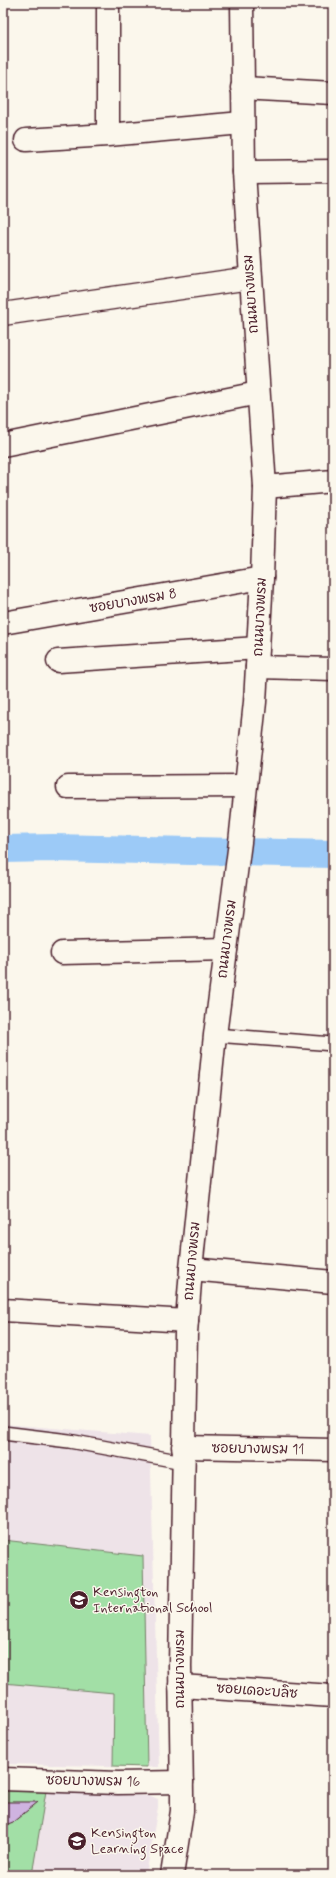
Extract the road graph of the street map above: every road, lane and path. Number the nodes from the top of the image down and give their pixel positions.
1 (108, 3) edge
2 (242, 3) edge
3 (242, 88) junction
4 (333, 93) edge
5 (242, 123) junction
6 (108, 135) junction
7 (26, 140) dead end
8 (333, 171) edge
9 (244, 172) junction
10 (250, 278) junction
11 (3, 314) edge
12 (258, 393) junction
13 (3, 445) edge
14 (333, 481) edge
15 (265, 487) junction
16 (262, 578) junction
17 (3, 623) edge
18 (258, 657) junction
19 (58, 661) dead end
20 (333, 668) edge
21 (246, 786) junction
22 (68, 787) dead end
23 (226, 949) junction
24 (62, 953) dead end
25 (215, 1035) junction
26 (333, 1044) edge
27 (191, 1270) junction
28 (333, 1282) edge
29 (3, 1310) edge
30 (187, 1321) junction
31 (3, 1433) edge
32 (333, 1450) edge
33 (183, 1455) junction
34 (180, 1686) junction
35 (333, 1696) edge
36 (3, 1779) edge
37 (182, 1782) junction
38 (172, 1875) edge

1 - 6 street
2 - 3 street, ถนนบางพรม
3 - 4 street
3 - 5 street, ถนนบางพรม
5 - 6 street
5 - 9 street, ถนนบางพรม
6 - 7 street
8 - 9 street
9 - 10 street, ถนนบางพรม
10 - 11 street
10 - 12 street, ถนนบางพรม
12 - 13 street
12 - 15 street, ถนนบางพรม
14 - 15 street
15 - 16 street, ถนนบางพรม
16 - 17 street, ซอยบางพรม 8
16 - 18 street, ถนนบางพรม
18 - 19 street
18 - 20 street
18 - 21 street, ถนนบางพรม
21 - 22 street
21 - 23 street, ถนนบางพรม
23 - 24 street
23 - 25 street, ถนนบางพรม
25 - 26 lane
25 - 27 street, ถนนบางพรม
27 - 28 street
27 - 30 street, ถนนบางพรม
29 - 30 street
30 - 33 street, ถนนบางพรม
31 - 33 lane
32 - 33 street, ซอยบางพรม 11
33 - 34 street, ถนนบางพรม
34 - 35 street, ซอยเดอะบลิซ
34 - 37 street, ถนนบางพรม
36 - 37 street, ซอยบางพรม 16
37 - 38 street, ถนนบางพรม

